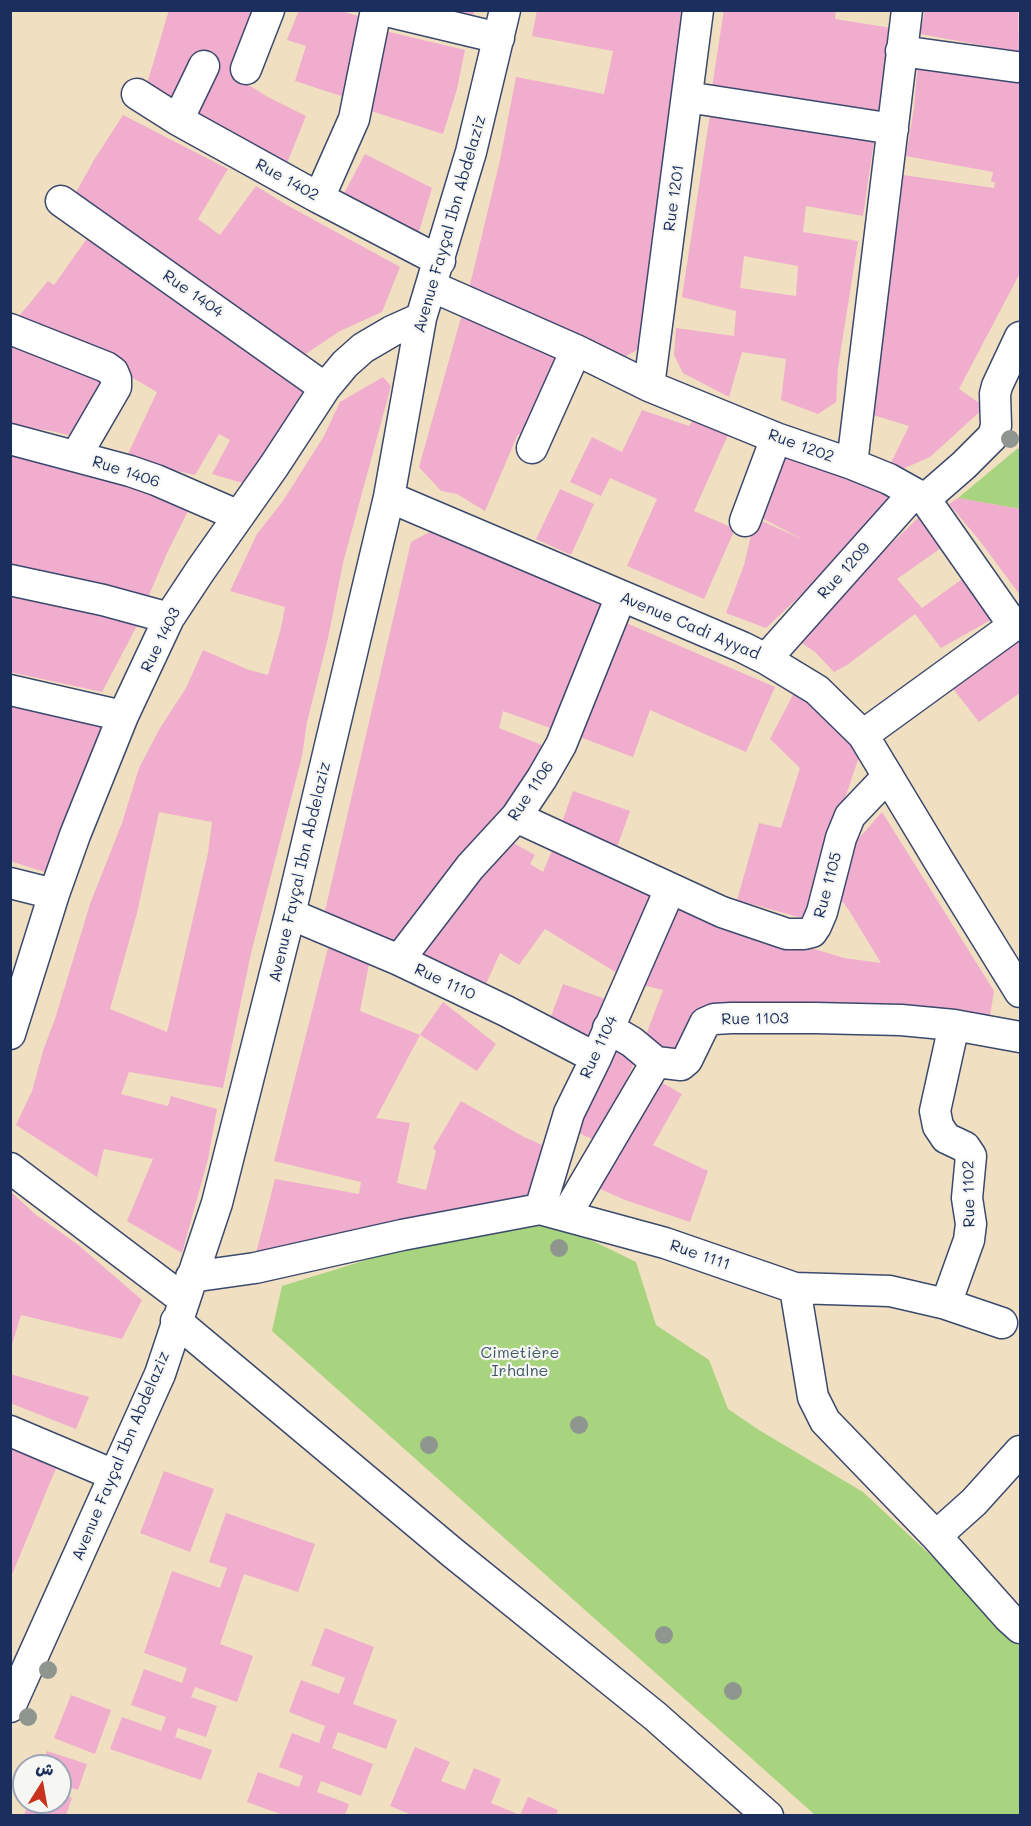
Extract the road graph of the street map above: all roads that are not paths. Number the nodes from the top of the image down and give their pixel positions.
1 (269, 10) edge
2 (376, 10) edge
3 (382, 10) edge
4 (698, 10) edge
5 (907, 10) edge
6 (502, 24) edge
7 (901, 51) junction
8 (204, 66) dead end
9 (1017, 67) dead end
10 (246, 69) dead end
11 (137, 93) dead end
12 (687, 97) junction
13 (178, 120) junction
14 (893, 129) junction
15 (319, 198) junction
16 (61, 201) dead end
17 (435, 273) junction
18 (421, 318) junction
19 (10, 329) edge
20 (1020, 337) edge
21 (576, 350) junction
22 (649, 386) junction
23 (325, 388) junction
24 (776, 438) junction
25 (10, 439) edge
26 (532, 448) dead end
27 (76, 456) junction
28 (852, 464) junction
29 (919, 496) junction
30 (388, 497) junction
31 (238, 516) junction
32 (745, 521) dead end
33 (10, 580) edge
34 (621, 596) junction
35 (169, 618) junction
36 (1017, 624) edge
37 (766, 659) junction
38 (10, 690) edge
39 (123, 716) junction
40 (863, 735) junction
41 (888, 776) junction
42 (516, 817) junction
43 (10, 883) edge
44 (670, 889) junction
45 (54, 894) junction
46 (290, 915) junction
47 (399, 960) junction
48 (1020, 992) edge
49 (954, 1025) junction
50 (608, 1028) junction
51 (10, 1034) edge
52 (1020, 1036) edge
53 (596, 1058) junction
54 (656, 1062) junction
55 (10, 1168) edge
56 (553, 1212) junction
57 (795, 1288) junction
58 (184, 1299) junction
59 (946, 1304) junction
60 (1002, 1323) dead end
61 (10, 1431) edge
62 (1020, 1451) edge
63 (114, 1475) junction
64 (936, 1536) junction
65 (1020, 1628) edge
66 (10, 1707) edge
67 (768, 1815) edge

1 - 10 street
2 - 15 street
3 - 6 street
4 - 12 street, Rue 1201
5 - 7 street, Rue 1202
6 - 17 street, Avenue Fayçal Ibn Abdelaziz
7 - 9 street
7 - 14 street, Rue 1202
8 - 13 street
11 - 13 street, Rue 1402
12 - 14 street
12 - 22 street, Rue 1201
13 - 15 street, Rue 1402
14 - 28 street, Rue 1202
15 - 17 street, Rue 1402
16 - 23 street, Rue 1404
17 - 18 street, Avenue Fayçal Ibn Abdelaziz
17 - 21 street, Rue 1202
18 - 23 street, Rue 1403
18 - 30 street, Avenue Fayçal Ibn Abdelaziz
19 - 27 street
20 - 29 street, Rue 1209
21 - 22 street, Rue 1202
21 - 26 street
22 - 24 street, Rue 1202
23 - 31 street, Rue 1403
24 - 28 street, Rue 1202
24 - 32 street
25 - 27 street, Rue 1406
27 - 31 street, Rue 1406
28 - 29 street
29 - 36 street
29 - 37 street, Rue 1209
30 - 34 street, Avenue Cadi Ayyad
30 - 46 street, Avenue Fayçal Ibn Abdelaziz
31 - 35 street, Rue 1403
33 - 35 street
34 - 37 street, Avenue Cadi Ayyad
34 - 42 street, Rue 1106
35 - 39 street, Rue 1403
36 - 40 street
37 - 40 street, Avenue Cadi Ayyad
38 - 39 street
39 - 45 street, Rue 1403
40 - 41 street, Avenue Cadi Ayyad
41 - 44 street, Rue 1105
41 - 48 street, Avenue Cadi Ayyad
42 - 44 street
42 - 47 street, Rue 1106
43 - 45 street
44 - 50 street, Rue 1104
45 - 51 street, Rue 1403
46 - 47 street, Rue 1110
46 - 58 street, Avenue Fayçal Ibn Abdelaziz
47 - 53 street, Rue 1110
49 - 52 street, Rue 1103
49 - 54 street, Rue 1103
49 - 59 street, Rue 1102
50 - 53 street, Rue 1104
50 - 54 street
53 - 56 street, Rue 1104
54 - 56 street
55 - 58 street
56 - 57 street, Rue 1111
56 - 58 street, Rue 1111
57 - 59 street
57 - 64 street
58 - 63 street, Avenue Fayçal Ibn Abdelaziz
58 - 67 street
59 - 60 street
61 - 63 street
62 - 64 street
63 - 66 street, Avenue Fayçal Ibn Abdelaziz
64 - 65 street

